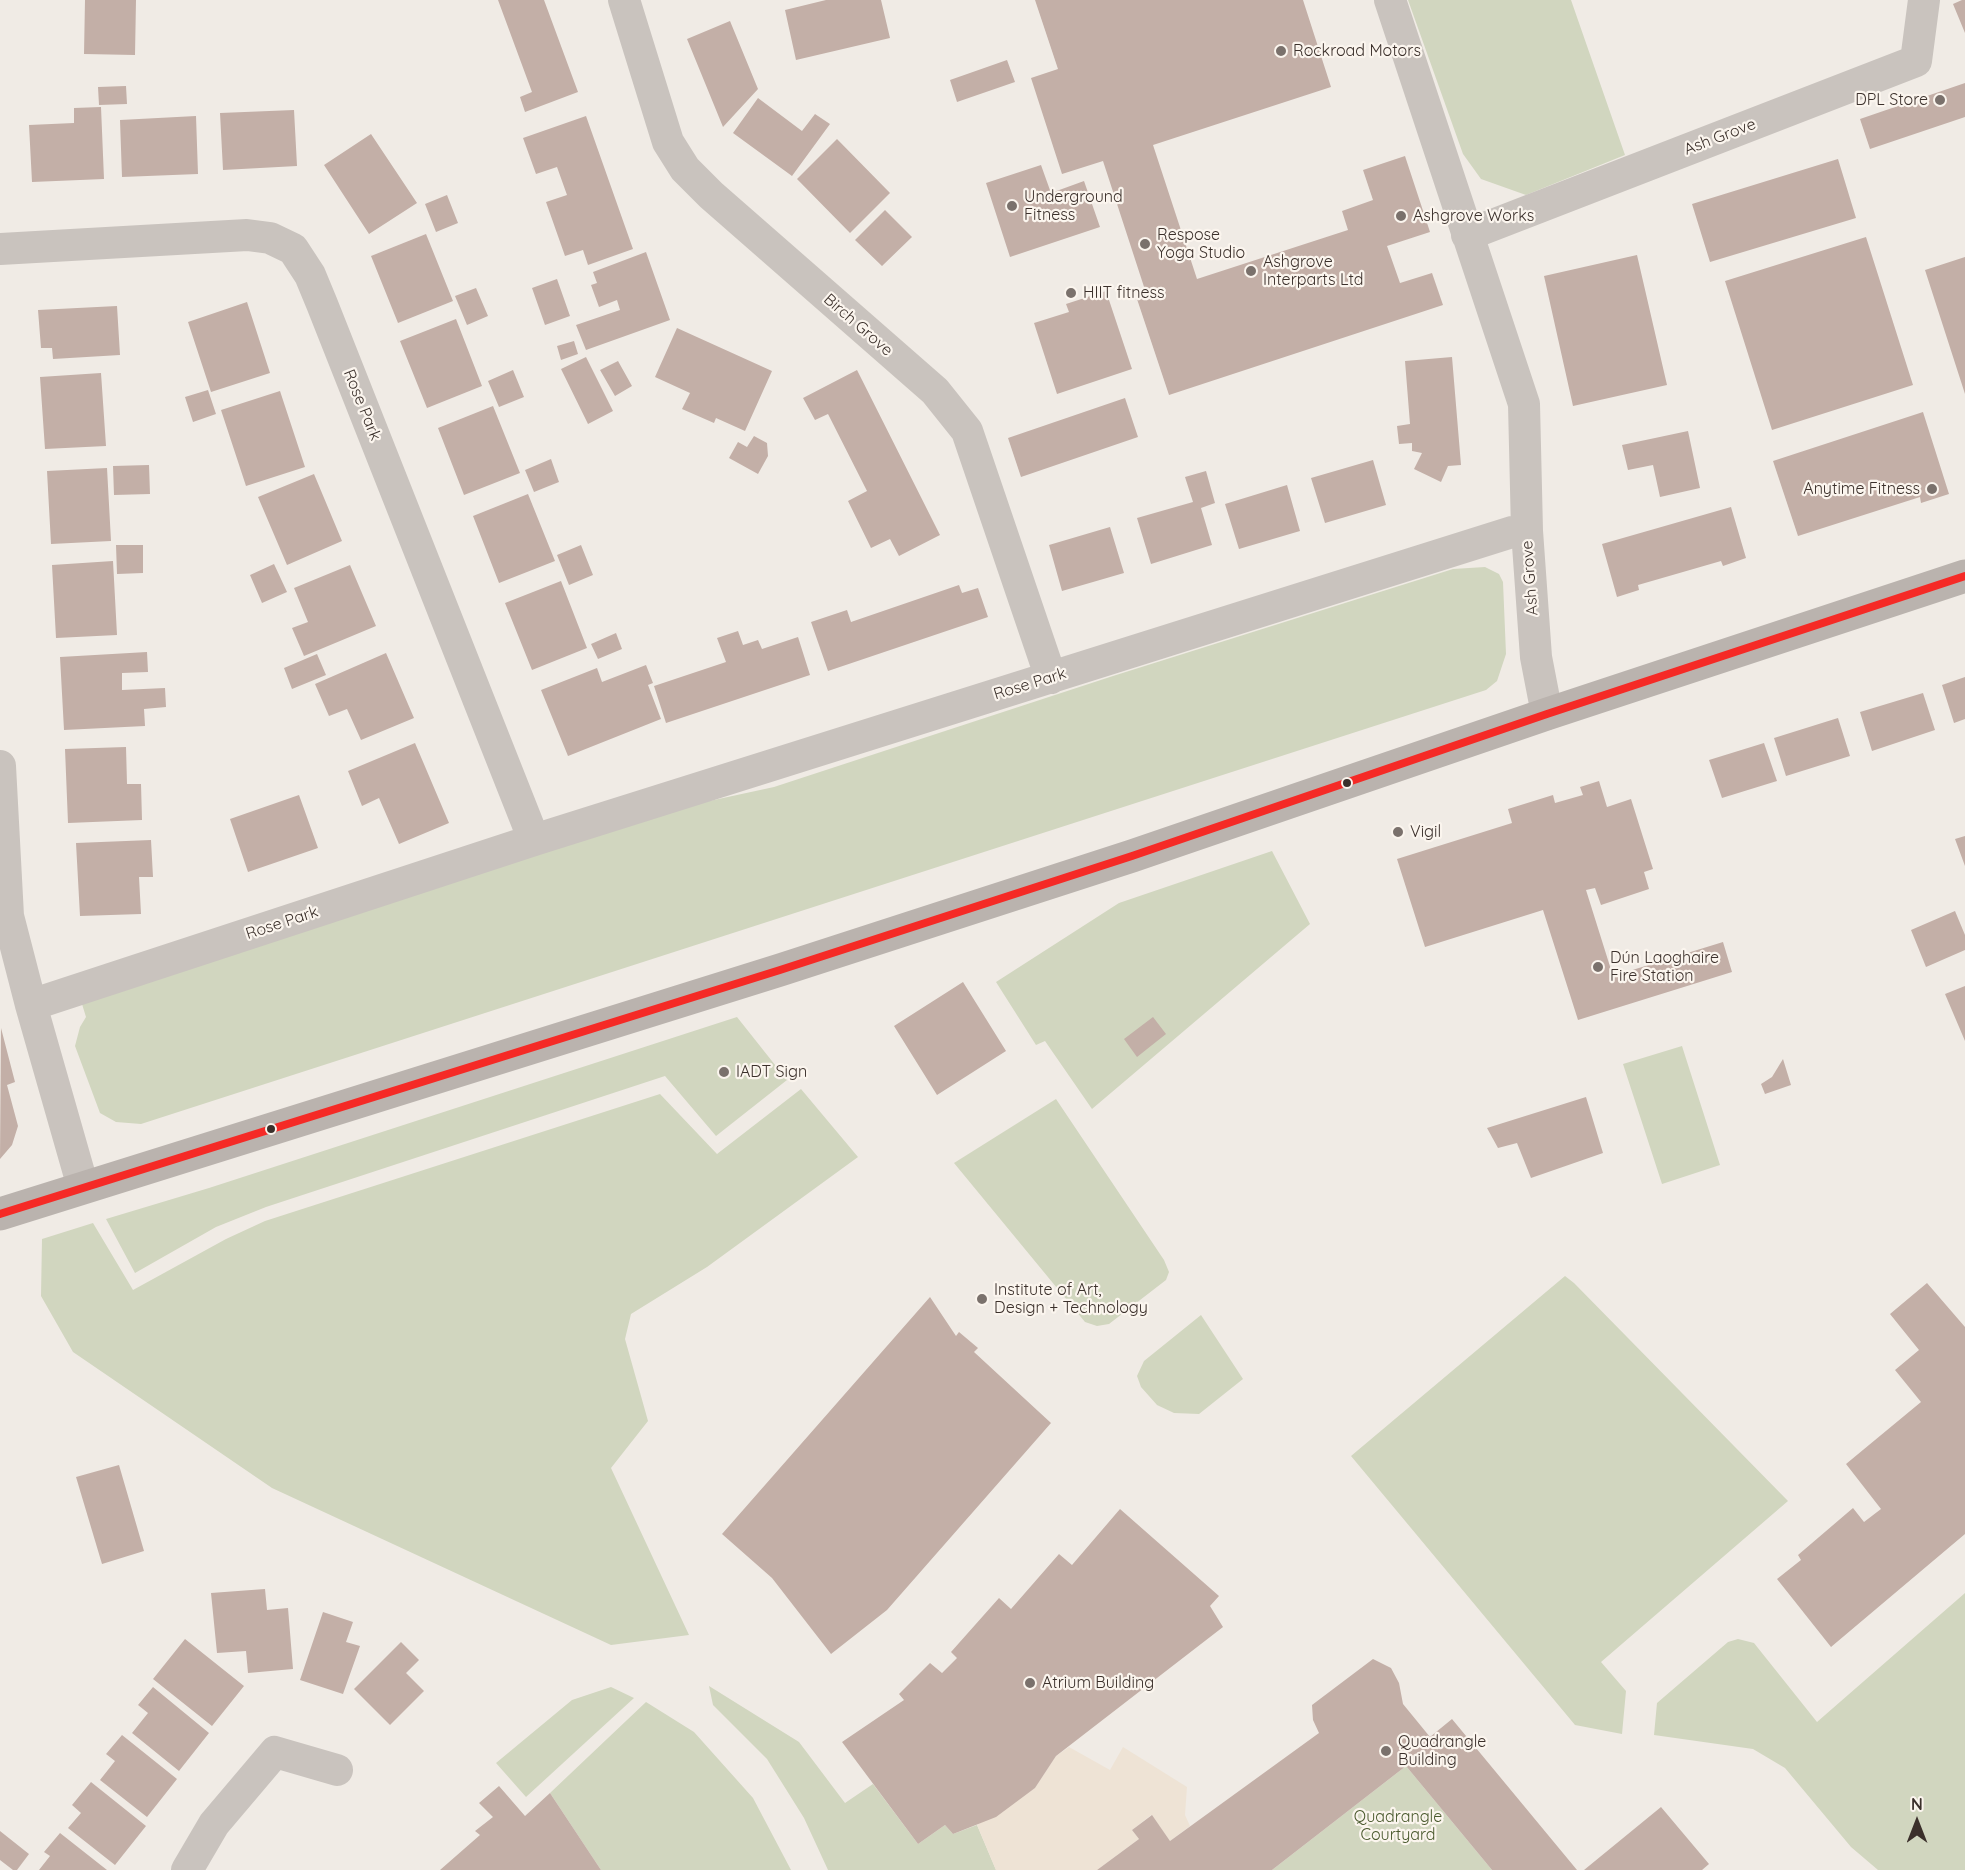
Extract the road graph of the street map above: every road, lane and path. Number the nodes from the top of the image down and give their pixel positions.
1 (624, 0) edge
2 (1390, 0) edge
3 (1924, 0) edge
4 (1467, 235) junction
5 (0, 249) edge
6 (1527, 531) junction
7 (1965, 576) edge
8 (1051, 678) junction
9 (1547, 714) junction
10 (0, 766) edge
11 (534, 840) junction
12 (30, 1005) junction
13 (83, 1187) junction
14 (0, 1214) edge
15 (337, 1770) dead end
16 (187, 1870) edge

1 - 8 street, Birch Grove
2 - 4 street, Ash Grove
3 - 4 street, Ash Grove
4 - 6 street, Ash Grove
5 - 11 street, Rose Park
6 - 8 street, Rose Park
6 - 9 street, Ash Grove
7 - 9 main road
8 - 11 street, Rose Park
9 - 13 main road
10 - 12 street
11 - 12 street, Rose Park
12 - 13 street
13 - 14 main road
15 - 16 street

